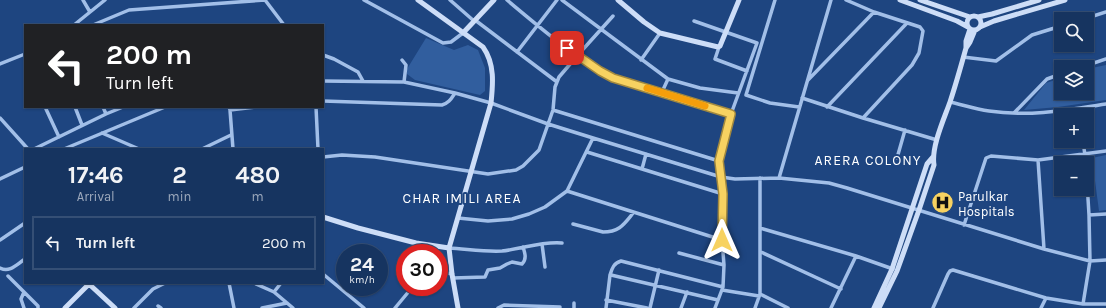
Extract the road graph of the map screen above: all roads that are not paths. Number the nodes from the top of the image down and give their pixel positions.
1 (83, 0) edge
2 (105, 0) edge
3 (265, 0) edge
4 (364, 0) edge
5 (418, 0) edge
6 (450, 0) edge
7 (494, 0) edge
8 (506, 0) edge
9 (557, 0) edge
10 (562, 0) edge
11 (618, 0) edge
12 (739, 0) edge
13 (775, 0) edge
14 (831, 0) edge
15 (846, 0) edge
16 (900, 0) edge
17 (920, 0) edge
18 (1039, 0) edge
19 (1065, 0) edge
20 (90, 12) junction
21 (874, 12) junction
22 (1106, 12) edge
23 (613, 16) dead end
24 (1094, 16) edge
25 (970, 17) junction
26 (978, 17) junction
27 (475, 21) junction
28 (694, 21) dead end
29 (907, 22) junction
30 (75, 24) edge
31 (96, 24) edge
32 (283, 24) edge
33 (538, 26) junction
34 (980, 26) junction
35 (971, 28) junction
36 (1054, 28) edge
37 (601, 29) junction
38 (660, 32) junction
39 (726, 32) junction
40 (464, 33) junction
41 (719, 47) junction
42 (517, 52) junction
43 (24, 54) edge
44 (324, 56) edge
45 (577, 56) junction
46 (963, 57) junction
47 (1106, 59) edge
48 (402, 60) dead end
49 (641, 60) junction
50 (1094, 63) edge
51 (0, 64) edge
52 (747, 70) junction
53 (1054, 76) edge
54 (668, 79) junction
55 (324, 80) edge
56 (364, 81) junction
57 (807, 81) junction
58 (404, 82) junction
59 (557, 82) junction
60 (662, 92) junction
61 (455, 93) junction
62 (738, 94) junction
63 (802, 98) junction
64 (324, 100) edge
65 (950, 102) junction
66 (491, 103) junction
67 (1106, 104) edge
68 (799, 107) junction
69 (827, 107) junction
70 (75, 108) edge
71 (104, 108) edge
72 (121, 108) edge
73 (161, 108) edge
74 (229, 108) edge
75 (316, 108) edge
76 (1083, 108) edge
77 (46, 109) dead end
78 (552, 110) junction
79 (1054, 112) edge
80 (106, 114) junction
81 (731, 114) junction
82 (1014, 114) junction
83 (0, 118) edge
84 (863, 118) junction
85 (548, 124) junction
86 (82, 125) junction
87 (905, 130) junction
88 (102, 133) junction
89 (232, 135) junction
90 (59, 137) junction
91 (593, 138) junction
92 (937, 140) junction
93 (27, 148) edge
94 (36, 148) edge
95 (66, 148) edge
96 (137, 148) edge
97 (204, 148) edge
98 (233, 148) edge
99 (318, 148) edge
100 (1084, 148) edge
101 (1106, 151) edge
102 (587, 152) junction
103 (646, 154) junction
104 (1085, 154) junction
105 (324, 157) edge
106 (897, 158) dead end
107 (933, 158) junction
108 (1038, 160) junction
109 (719, 161) junction
110 (24, 167) edge
111 (642, 169) junction
112 (471, 172) junction
113 (721, 177) junction
114 (760, 178) junction
115 (779, 178) junction
116 (0, 179) edge
117 (567, 191) junction
118 (723, 194) junction
119 (1088, 196) edge
120 (913, 208) junction
121 (919, 210) junction
122 (634, 212) junction
123 (1106, 214) edge
124 (1089, 215) junction
125 (324, 217) edge
126 (458, 218) junction
127 (24, 224) edge
128 (573, 224) dead end
129 (964, 225) junction
130 (760, 228) junction
131 (0, 240) edge
132 (722, 240) junction
133 (416, 243) joint
134 (542, 244) junction
135 (562, 244) dead end
136 (523, 247) junction
137 (449, 248) junction
138 (1044, 249) junction
139 (761, 252) junction
140 (679, 253) dead end
141 (856, 256) junction
142 (24, 260) edge
143 (1106, 260) edge
144 (1090, 261) junction
145 (724, 265) junction
146 (545, 267) dead end
147 (0, 268) edge
148 (892, 269) junction
149 (659, 270) junction
150 (897, 271) junction
151 (448, 274) edge
152 (324, 275) edge
153 (610, 275) junction
154 (8, 276) dead end
155 (452, 276) junction
156 (90, 284) edge
157 (163, 284) edge
158 (229, 284) edge
159 (256, 284) edge
160 (280, 284) edge
161 (655, 285) junction
162 (722, 288) junction
163 (841, 289) junction
164 (24, 292) junction
165 (274, 292) junction
166 (687, 292) junction
167 (760, 295) junction
168 (405, 296) edge
169 (1046, 298) junction
170 (606, 300) junction
171 (718, 300) junction
172 (287, 303) junction
173 (574, 303) dead end
174 (1083, 304) junction
175 (1106, 304) edge
176 (560, 307) edge
177 (24, 308) edge
178 (38, 308) edge
179 (66, 308) edge
180 (115, 308) edge
181 (134, 308) edge
182 (234, 308) edge
183 (262, 308) edge
184 (268, 308) edge
185 (293, 308) edge
186 (364, 308) edge
187 (395, 308) edge
188 (458, 308) edge
189 (498, 308) edge
190 (574, 308) edge
191 (606, 308) edge
192 (648, 308) edge
193 (681, 308) edge
194 (715, 308) edge
195 (755, 308) edge
196 (788, 308) edge
197 (831, 308) edge
198 (874, 308) edge
199 (879, 308) edge
200 (933, 308) edge
201 (1041, 308) edge

1 - 20 street
2 - 20 street
3 - 31 street
3 - 32 street
4 - 40 street
5 - 40 main road
6 - 27 street
7 - 27 main road
8 - 33 street
9 - 33 street
10 - 37 street
11 - 38 main road
12 - 39 main road
13 - 68 street
14 - 57 street
15 - 21 street
16 - 35 main road
17 - 25 main road
18 - 26 main road
19 - 34 main road
20 - 30 street
21 - 29 street
21 - 57 street
22 - 24 street
23 - 37 street
25 - 26 main road
25 - 35 main road
26 - 34 main road
27 - 40 main road
27 - 42 street
28 - 39 street
29 - 69 street
29 - 84 street
33 - 42 street
33 - 45 street
34 - 35 main road
35 - 46 main road
36 - 46 street
37 - 45 street
37 - 49 street
38 - 41 main road
38 - 49 street
39 - 41 main road
39 - 52 street
40 - 66 main road
41 - 52 street
42 - 59 street
43 - 51 street
44 - 56 street
45 - 59 street
45 - 60 street
46 - 65 main road
47 - 50 street
48 - 58 street
49 - 54 street
52 - 62 street
53 - 82 street
54 - 60 street
54 - 62 street
55 - 56 street
56 - 58 street
57 - 63 street
58 - 61 street
59 - 78 street
60 - 81 street
61 - 64 street
61 - 66 street
62 - 81 street
63 - 68 street
63 - 69 street
65 - 82 street
65 - 92 main road
66 - 85 street
66 - 112 main road
67 - 76 street
68 - 115 street
69 - 84 street
70 - 86 street
71 - 80 street
72 - 80 street
73 - 88 street
74 - 89 street
75 - 99 street
77 - 90 street
78 - 85 street
78 - 109 street
79 - 82 street
80 - 86 street
81 - 109 street
83 - 93 street
84 - 87 street
85 - 91 street
85 - 112 street
86 - 90 street
87 - 92 street
87 - 106 street
88 - 95 street
88 - 96 street
89 - 97 street
89 - 98 street
90 - 94 street
91 - 102 street
91 - 103 street
92 - 107 main road
100 - 104 street
101 - 104 street
102 - 111 street
102 - 117 street
103 - 111 street
103 - 113 street
104 - 108 street
105 - 112 street
107 - 120 main road
107 - 121 main road
108 - 129 street
108 - 138 street
109 - 113 street
110 - 116 street
111 - 118 street
112 - 126 main road
113 - 114 street
113 - 118 street
114 - 115 street
114 - 130 street
115 - 120 street
117 - 122 street
117 - 126 street
118 - 132 street
119 - 124 street
120 - 121 street
120 - 148 main road
121 - 129 street
121 - 150 main road
122 - 128 street
122 - 132 street
123 - 124 street
124 - 144 street
125 - 133 main road
126 - 137 main road
127 - 131 street
129 - 138 street
130 - 139 street
130 - 141 street
132 - 145 street
133 - 137 main road
134 - 135 street
134 - 136 street
134 - 146 street
136 - 137 street
136 - 155 street
137 - 155 main road
138 - 144 street
139 - 163 street
139 - 167 street
140 - 145 street
141 - 148 street
141 - 163 street
142 - 147 street
143 - 144 street
144 - 174 street
145 - 162 street
148 - 150 street
148 - 198 main road
149 - 153 street
149 - 161 street
149 - 162 street
150 - 199 main road
151 - 155 street
152 - 186 street
153 - 161 street
153 - 170 street
154 - 164 street
155 - 188 main road
156 - 179 main road
156 - 180 main road
157 - 181 street
158 - 182 street
159 - 165 street
160 - 165 street
161 - 166 street
161 - 192 street
162 - 167 street
162 - 171 street
163 - 197 street
164 - 177 street
164 - 178 street
165 - 172 street
166 - 171 street
166 - 193 street
167 - 195 street
167 - 196 street
168 - 187 street
169 - 174 street
169 - 200 street
169 - 201 street
170 - 191 street
170 - 192 street
171 - 194 street
172 - 184 street
172 - 185 street
173 - 190 street
174 - 175 street
176 - 189 street
183 - 184 street

